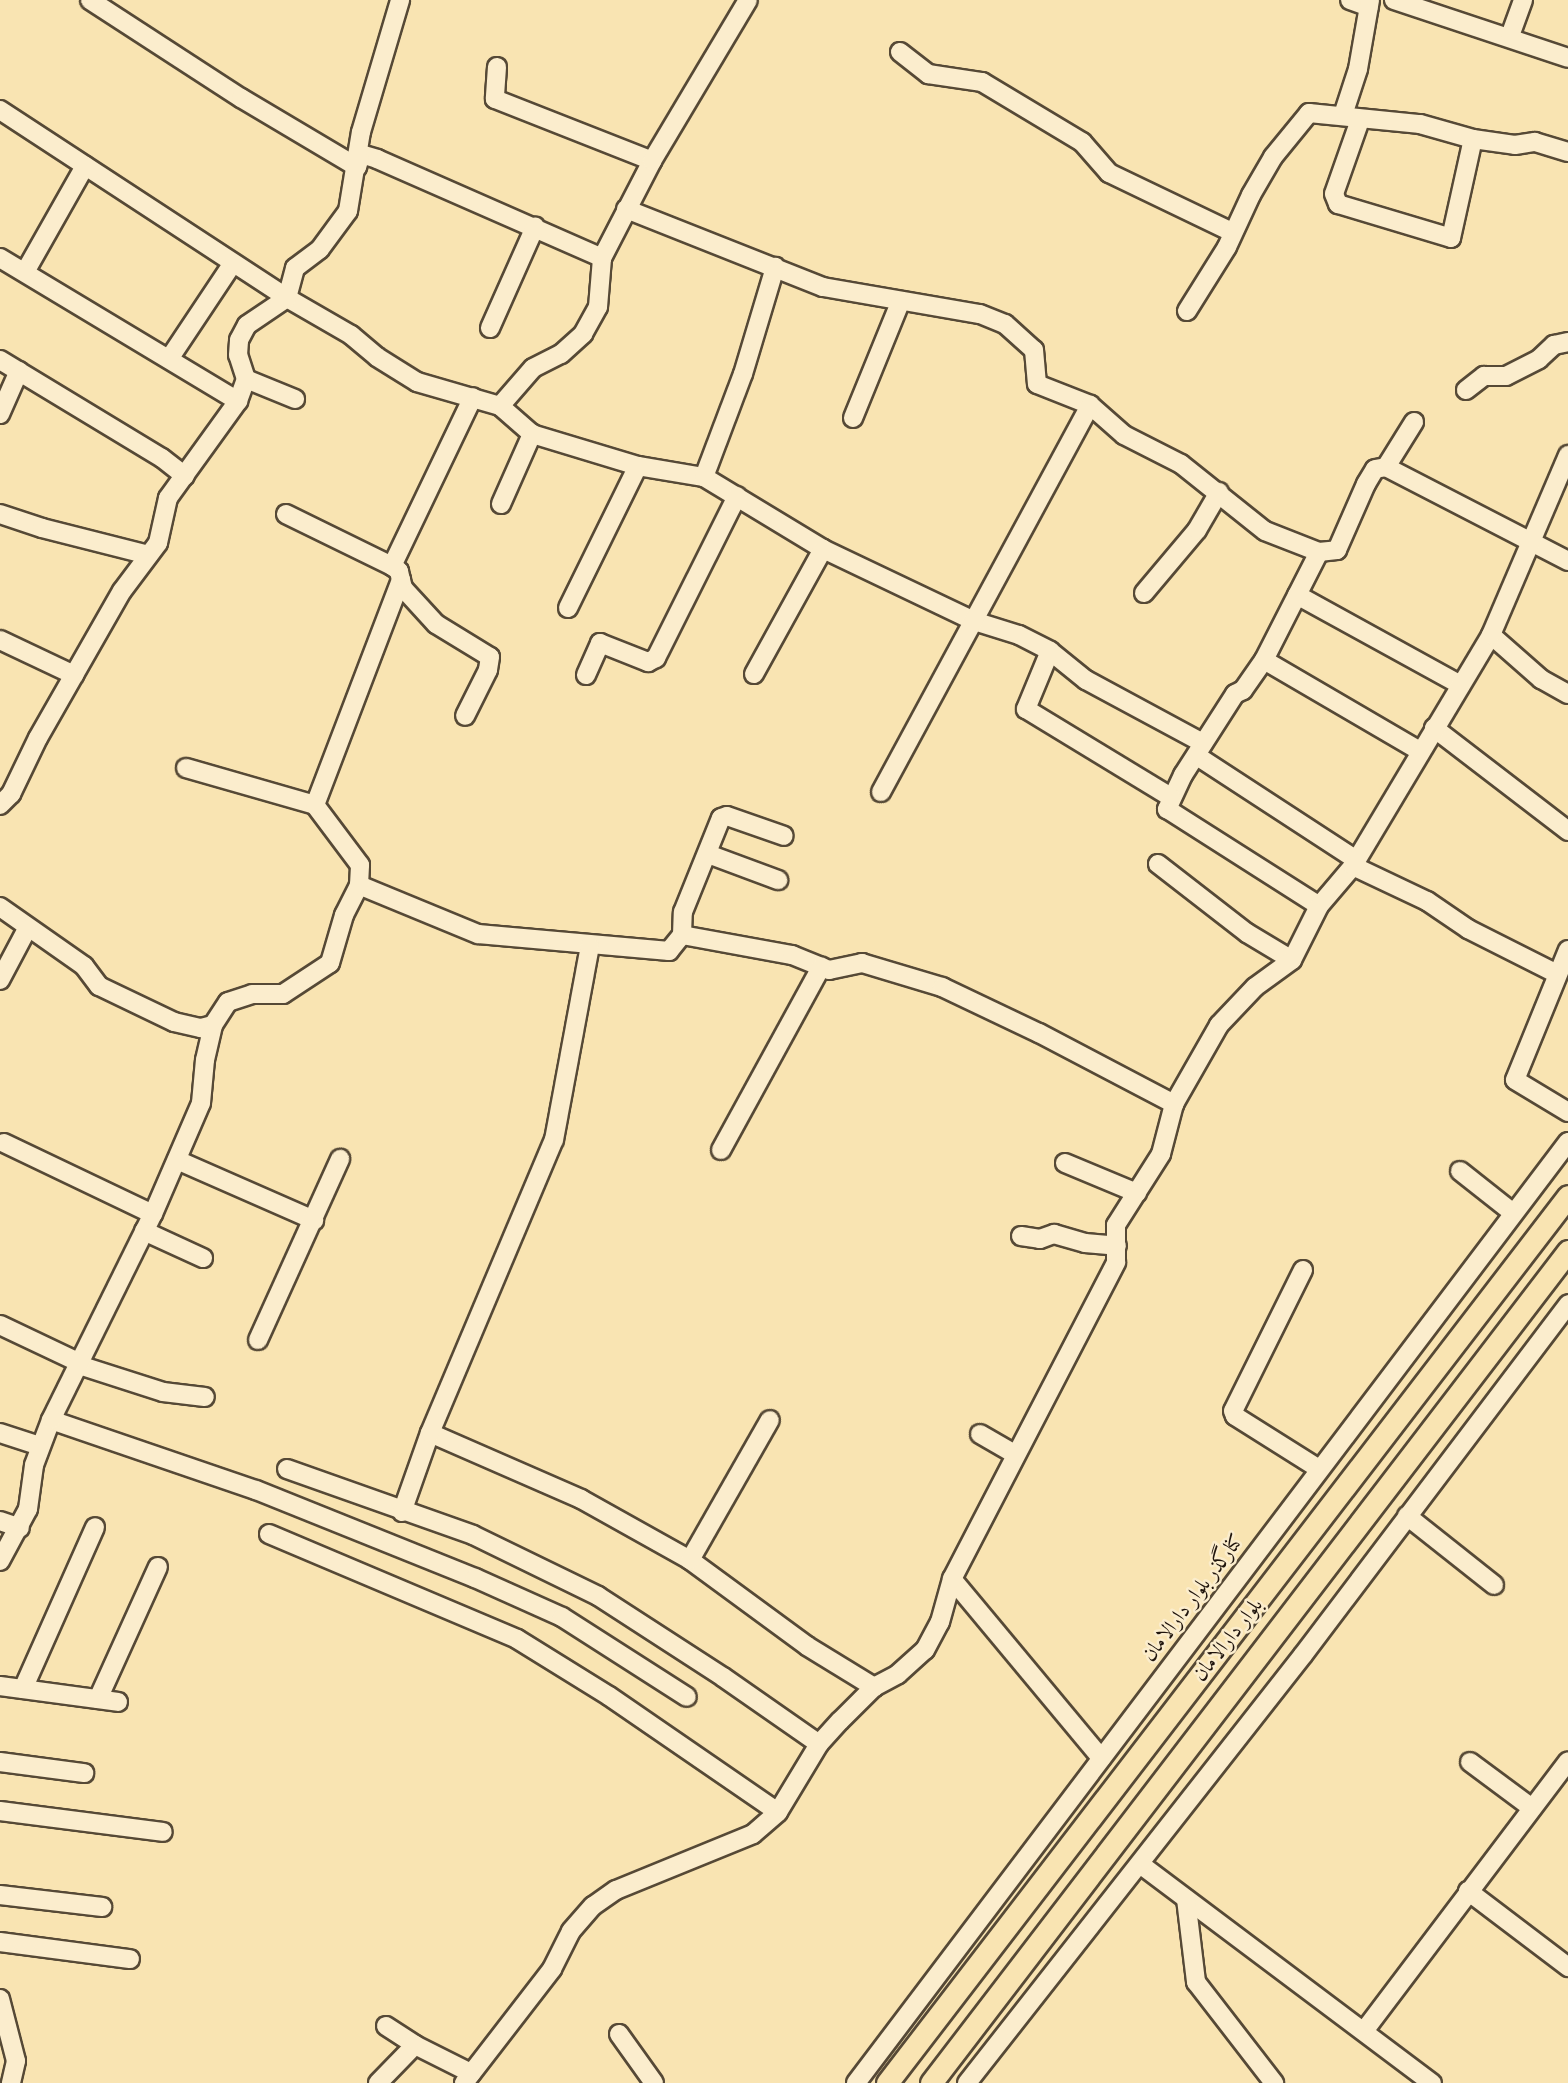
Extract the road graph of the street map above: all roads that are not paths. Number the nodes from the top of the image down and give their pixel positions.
1 (90, 0) edge
2 (401, 0) edge
3 (748, 0) edge
4 (1350, 0) edge
5 (1394, 0) edge
6 (1523, 0) edge
7 (1370, 3) edge
8 (1510, 36) junction
9 (900, 52) dead end
10 (1568, 58) edge
11 (497, 68) dead end
12 (0, 110) edge
13 (1351, 118) junction
14 (1472, 139) junction
15 (1568, 152) edge
16 (652, 161) junction
17 (85, 166) junction
18 (357, 167) junction
19 (626, 209) junction
20 (535, 227) junction
21 (1232, 232) junction
22 (0, 258) edge
23 (602, 258) junction
24 (233, 263) junction
25 (775, 267) junction
26 (25, 272) junction
27 (287, 298) junction
28 (900, 303) junction
29 (1188, 311) dead end
30 (490, 328) dead end
31 (1568, 342) edge
32 (169, 359) junction
33 (0, 360) edge
34 (19, 371) junction
35 (246, 379) junction
36 (1466, 390) dead end
37 (473, 397) junction
38 (295, 399) dead end
39 (238, 401) junction
40 (1090, 405) junction
41 (500, 406) junction
42 (0, 414) edge
43 (853, 418) dead end
44 (1414, 422) dead end
45 (532, 434) junction
46 (1568, 454) edge
47 (638, 466) junction
48 (1386, 467) junction
49 (185, 476) junction
50 (704, 477) junction
51 (1563, 480) edge
52 (1219, 492) junction
53 (737, 496) junction
54 (501, 504) dead end
55 (0, 514) edge
56 (286, 514) dead end
57 (1529, 540) junction
58 (823, 549) junction
59 (1319, 552) junction
60 (149, 555) junction
61 (1568, 561) edge
62 (397, 573) junction
63 (1144, 593) dead end
64 (1297, 595) junction
65 (568, 608) dead end
66 (974, 621) junction
67 (1490, 635) junction
68 (0, 640) edge
69 (1050, 651) junction
70 (1264, 660) junction
71 (754, 674) dead end
72 (74, 675) junction
73 (586, 675) dead end
74 (1461, 685) junction
75 (1568, 694) edge
76 (465, 716) dead end
77 (1434, 728) junction
78 (1200, 750) junction
79 (1420, 751) junction
80 (186, 768) dead end
81 (881, 792) dead end
82 (4, 795) edge
83 (1171, 797) junction
84 (315, 805) junction
85 (1568, 831) edge
86 (784, 836) dead end
87 (708, 854) junction
88 (1354, 862) junction
89 (1158, 864) dead end
90 (778, 880) dead end
91 (359, 885) junction
92 (1319, 905) junction
93 (0, 907) edge
94 (27, 929) junction
95 (682, 934) junction
96 (590, 946) junction
97 (1568, 950) edge
98 (1293, 960) junction
99 (821, 967) junction
100 (1557, 974) junction
101 (0, 980) edge
102 (213, 1025) junction
103 (1174, 1104) junction
104 (1568, 1112) edge
105 (1568, 1142) edge
106 (4, 1143) dead end
107 (721, 1150) dead end
108 (340, 1159) dead end
109 (177, 1160) junction
110 (1065, 1163) dead end
111 (1460, 1171) dead end
112 (1137, 1193) junction
113 (1568, 1196) edge
114 (1512, 1212) junction
115 (153, 1214) junction
116 (314, 1220) junction
117 (144, 1231) junction
118 (1021, 1236) dead end
119 (1117, 1245) junction
120 (1568, 1251) edge
121 (203, 1258) dead end
122 (1303, 1270) dead end
123 (1568, 1304) edge
124 (0, 1325) edge
125 (258, 1340) dead end
126 (80, 1364) junction
127 (205, 1397) dead end
128 (51, 1420) junction
129 (770, 1420) dead end
130 (0, 1433) edge
131 (430, 1433) junction
132 (980, 1434) dead end
133 (40, 1446) junction
134 (1014, 1454) junction
135 (288, 1469) dead end
136 (1319, 1469) junction
137 (402, 1512) junction
138 (1407, 1516) junction
139 (0, 1521) edge
140 (95, 1527) dead end
141 (20, 1528) junction
142 (270, 1534) dead end
143 (690, 1560) junction
144 (0, 1561) edge
145 (158, 1567) dead end
146 (952, 1579) junction
147 (1494, 1585) dead end
148 (0, 1686) edge
149 (874, 1687) junction
150 (23, 1689) junction
151 (687, 1697) dead end
152 (98, 1699) junction
153 (118, 1702) dead end
154 (819, 1744) junction
155 (1101, 1758) junction
156 (0, 1762) edge
157 (1470, 1762) dead end
158 (84, 1773) dead end
159 (1564, 1773) edge
160 (1532, 1808) junction
161 (0, 1811) edge
162 (778, 1812) junction
163 (163, 1832) dead end
164 (1140, 1864) junction
165 (1468, 1891) junction
166 (0, 1895) edge
167 (1186, 1899) junction
168 (102, 1907) dead end
169 (0, 1942) edge
170 (130, 1959) dead end
171 (1568, 1967) edge
172 (0, 1999) edge
173 (387, 2026) dead end
174 (1364, 2031) junction
175 (618, 2034) dead end
176 (415, 2045) junction
177 (8, 2060) edge
178 (467, 2078) edge
179 (11, 2083) edge
180 (378, 2083) edge
181 (654, 2083) edge
182 (856, 2083) edge
183 (887, 2083) edge
184 (931, 2083) edge
185 (967, 2083) edge
186 (1273, 2083) edge
187 (1432, 2083) edge

1 - 18 street
2 - 18 street
3 - 16 street
4 - 7 street
5 - 8 street
6 - 8 street
7 - 13 street
8 - 10 street
9 - 21 street
11 - 16 street
12 - 17 street
13 - 14 street
13 - 14 street
13 - 21 street
14 - 15 street
16 - 19 street
17 - 24 street
17 - 26 street
18 - 20 street
18 - 27 street
19 - 23 street
19 - 25 street
20 - 23 street
20 - 30 street
21 - 29 street
22 - 26 street
23 - 41 street
24 - 27 street
24 - 32 street
25 - 28 street
25 - 50 street
26 - 32 street
27 - 35 street
27 - 37 street
28 - 40 street
28 - 43 street
31 - 36 street
32 - 39 street
33 - 34 street
34 - 42 street
34 - 49 street
35 - 38 street
35 - 39 street
37 - 41 street
37 - 62 street
39 - 49 street
40 - 52 street
40 - 66 street
41 - 45 street
44 - 48 street
45 - 47 street
45 - 54 street
46 - 51 street
47 - 50 street
47 - 65 street
48 - 57 street
48 - 59 street
49 - 60 street
50 - 53 street
51 - 57 street
52 - 59 street
52 - 63 street
53 - 58 street
53 - 73 street
55 - 60 street
56 - 62 street
57 - 61 street
57 - 67 street
58 - 66 street
58 - 71 street
59 - 64 street
60 - 72 street
62 - 76 street
62 - 84 street
64 - 70 street
64 - 74 street
66 - 69 street
66 - 81 street
67 - 74 street
67 - 75 street
68 - 72 street
69 - 78 street
69 - 83 street
70 - 78 street
70 - 79 street
72 - 82 street
74 - 77 street
77 - 79 street
77 - 85 street
78 - 83 street
78 - 88 street
79 - 88 street
80 - 84 street
83 - 92 street
84 - 91 street
86 - 87 street
87 - 90 street
87 - 95 street
88 - 92 street
88 - 100 street
89 - 98 street
91 - 96 street
91 - 102 street
92 - 98 street
93 - 94 street
94 - 101 street
94 - 102 street
95 - 96 street
95 - 99 street
96 - 131 street
97 - 100 street
98 - 103 street
99 - 103 street
99 - 107 street
100 - 104 street
102 - 109 street
103 - 112 street
105 - 114 street, کنارگذر بلوار دارالامان
106 - 115 street
108 - 116 street
109 - 115 street
109 - 116 street
110 - 112 street
111 - 114 street
112 - 119 street
113 - 183 main road, بلوار دارالامان
114 - 136 street, کنارگذر بلوار دارالامان
115 - 117 street
116 - 125 street
117 - 121 street
117 - 126 street
118 - 119 street
119 - 134 street
120 - 184 main road, بلوار دارالامان
122 - 136 street
123 - 138 street
124 - 126 street
126 - 127 street
126 - 128 street
128 - 133 street
128 - 151 street
129 - 143 street
130 - 133 street
131 - 137 street
131 - 143 street
132 - 134 street
133 - 141 street
134 - 146 street
135 - 137 street
136 - 155 street, کنارگذر بلوار دارالامان
137 - 154 street
138 - 147 street
138 - 164 street
139 - 141 street
140 - 150 street
141 - 144 street
142 - 162 street
143 - 149 street
145 - 152 street
146 - 149 street
146 - 155 street
148 - 150 street
149 - 154 street
150 - 152 street
152 - 153 street
154 - 162 street
155 - 182 street, کنارگذر بلوار دارالامان
156 - 158 street
157 - 160 street
159 - 160 street
160 - 165 street
161 - 163 street
162 - 178 street
164 - 167 street
164 - 185 street
165 - 171 street
165 - 174 street
166 - 168 street
167 - 174 street
167 - 186 street
169 - 170 street
172 - 177 street
173 - 176 street
174 - 187 street
175 - 181 street
176 - 178 street
176 - 180 street
177 - 179 street

